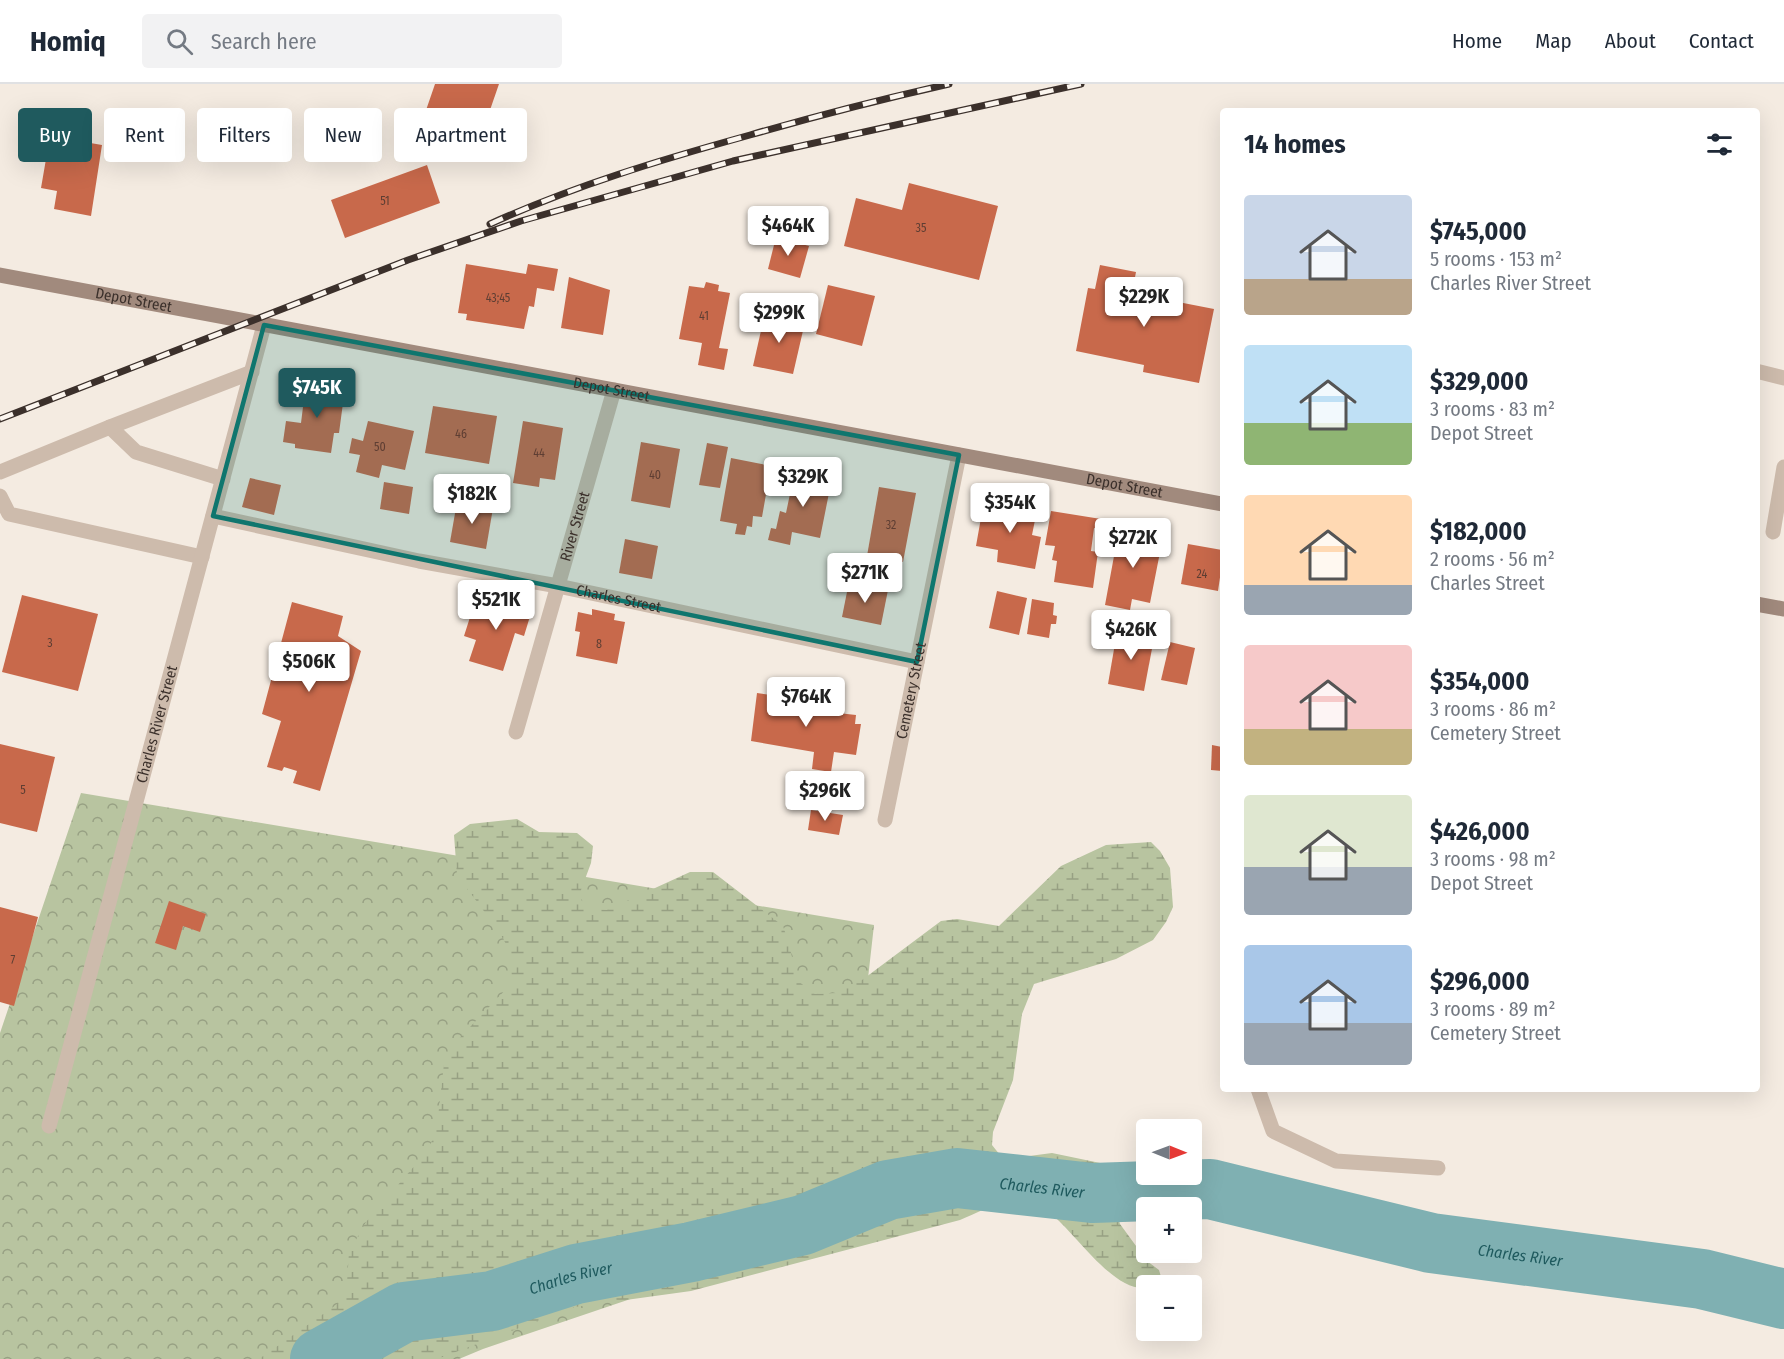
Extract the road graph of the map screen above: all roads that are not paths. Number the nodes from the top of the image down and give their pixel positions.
1 (0, 275) edge
2 (264, 325) junction
3 (252, 372) junction
4 (1760, 372) edge
5 (1784, 378) edge
6 (614, 390) junction
7 (110, 427) junction
8 (959, 454) junction
9 (1784, 466) edge
10 (0, 472) edge
11 (223, 479) junction
12 (0, 496) edge
13 (1220, 504) edge
14 (213, 516) junction
15 (1773, 532) dead end
16 (202, 557) junction
17 (558, 586) junction
18 (1760, 605) edge
19 (1784, 609) edge
20 (917, 662) junction
21 (516, 732) dead end
22 (885, 820) dead end
23 (1259, 1092) edge
24 (50, 1126) dead end
25 (1438, 1168) dead end

1 - 2 main road, Depot Street
2 - 3 street, Charles River Street
2 - 6 main road, Depot Street
3 - 7 street
3 - 11 street, Charles River Street
4 - 5 street
6 - 8 main road, Depot Street
6 - 17 street, River Street
7 - 10 street
7 - 11 street
8 - 13 main road, Depot Street
8 - 20 street, Cemetery Street
9 - 15 street
11 - 14 street, Charles River Street
12 - 16 street
14 - 16 street, Charles River Street
14 - 17 street, Charles Street
16 - 24 street, Charles River Street
17 - 20 street, Charles Street
17 - 21 street, River Street
18 - 19 main road
20 - 22 street, Cemetery Street
23 - 25 street

